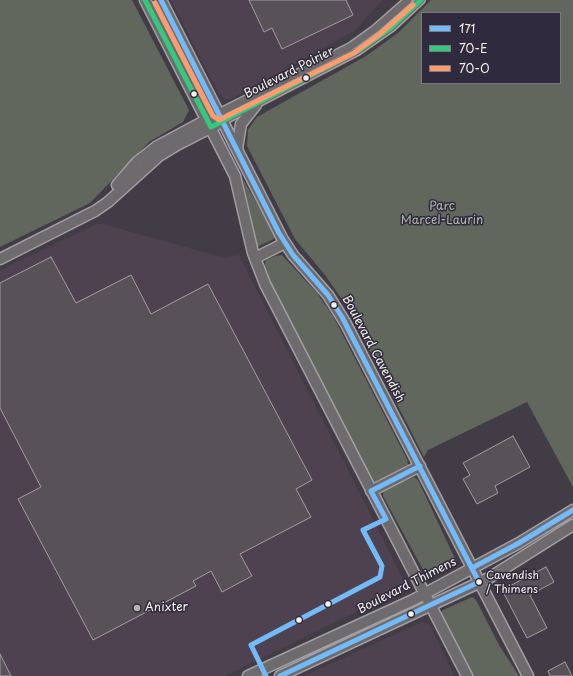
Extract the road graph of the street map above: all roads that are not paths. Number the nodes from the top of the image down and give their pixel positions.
1 (145, 0) edge
2 (161, 0) edge
3 (408, 0) edge
4 (421, 0) edge
5 (256, 105) junction
6 (221, 117) junction
7 (209, 123) junction
8 (237, 149) junction
9 (285, 242) junction
10 (0, 252) edge
11 (255, 258) junction
12 (0, 259) edge
13 (420, 466) junction
14 (371, 490) junction
15 (573, 510) edge
16 (573, 525) edge
17 (472, 568) junction
18 (479, 582) junction
19 (424, 593) junction
20 (431, 606) junction
21 (248, 676) edge
22 (280, 676) edge
23 (468, 676) edge
24 (528, 676) edge

1 - 7 main road
2 - 6 main road, Boulevard Cavendish
3 - 6 street, Boulevard Poirier
4 - 5 street, Boulevard Poirier
5 - 6 street, Boulevard Poirier
5 - 8 main road
6 - 7 main road, Boulevard Poirier
6 - 8 main road, Boulevard Cavendish
7 - 10 main road, Boulevard Poirier
7 - 11 main road
7 - 12 main road, Boulevard Poirier
8 - 9 main road, Boulevard Cavendish
9 - 11 main road
9 - 13 main road, Boulevard Cavendish
11 - 14 main road
13 - 14 main road
13 - 17 main road, Boulevard Cavendish
14 - 19 main road
15 - 17 main road, Boulevard Thimens
16 - 18 main road
17 - 18 main road, Boulevard Cavendish
17 - 19 main road, Boulevard Thimens
18 - 20 main road
18 - 24 main road, Boulevard Cavendish
19 - 20 main road
19 - 21 main road, Boulevard Thimens
20 - 22 main road
20 - 23 main road

